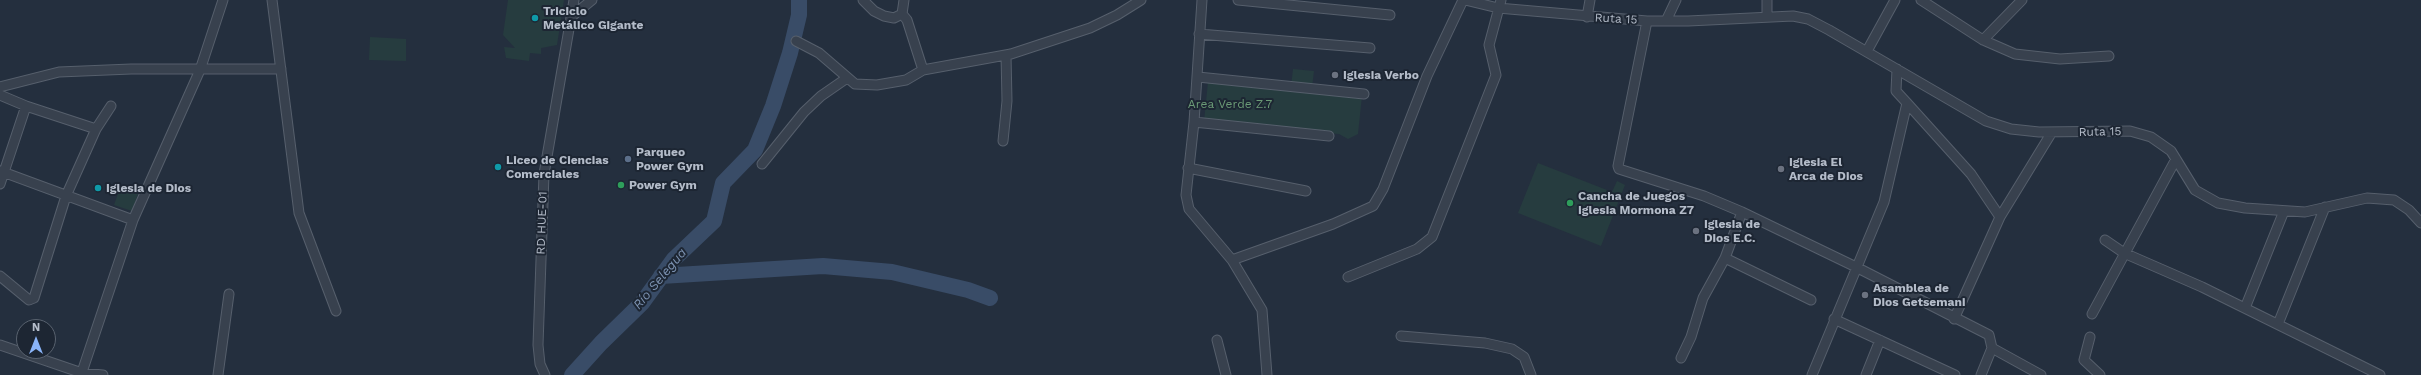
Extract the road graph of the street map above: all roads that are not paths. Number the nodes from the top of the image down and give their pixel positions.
1 (223, 0) edge
2 (272, 0) edge
3 (574, 0) edge
4 (592, 0) edge
5 (863, 0) edge
6 (904, 0) edge
7 (1141, 0) edge
8 (1202, 0) edge
9 (1238, 0) edge
10 (1464, 0) edge
11 (1590, 0) edge
12 (1676, 0) edge
13 (1767, 0) edge
14 (1895, 0) edge
15 (1921, 0) edge
16 (2022, 0) edge
17 (1500, 4) edge
18 (902, 14) junction
19 (1390, 15) dead end
20 (1767, 16) junction
21 (571, 17) junction
22 (1587, 17) junction
23 (1647, 21) junction
24 (1666, 21) junction
25 (1199, 34) junction
26 (1983, 40) junction
27 (796, 41) dead end
28 (1370, 48) dead end
29 (1867, 51) junction
30 (1006, 55) junction
31 (2109, 56) dead end
32 (281, 69) junction
33 (1897, 69) junction
34 (200, 70) junction
35 (923, 70) junction
36 (1198, 77) junction
37 (847, 78) junction
38 (0, 87) edge
39 (1364, 94) dead end
40 (0, 95) edge
41 (1906, 103) junction
42 (26, 106) junction
43 (110, 106) dead end
44 (1194, 122) junction
45 (96, 129) junction
46 (2052, 132) junction
47 (1329, 136) dead end
48 (1003, 141) dead end
49 (2176, 159) junction
50 (762, 164) dead end
51 (1188, 168) junction
52 (2, 172) edge
53 (0, 184) edge
54 (1306, 191) dead end
55 (66, 196) junction
56 (2325, 207) junction
57 (2284, 211) junction
58 (1742, 212) junction
59 (2000, 217) junction
60 (133, 220) junction
61 (2421, 223) edge
62 (2105, 240) dead end
63 (2124, 253) junction
64 (1725, 258) junction
65 (1232, 260) junction
66 (1856, 267) junction
67 (0, 276) edge
68 (1348, 277) dead end
69 (229, 294) dead end
70 (1811, 300) dead end
71 (2245, 308) junction
72 (336, 311) dead end
73 (2092, 314) dead end
74 (1834, 319) junction
75 (1954, 319) junction
76 (2278, 324) junction
77 (1401, 336) dead end
78 (2090, 337) dead end
79 (1217, 340) dead end
80 (1880, 340) junction
81 (0, 346) edge
82 (1992, 348) junction
83 (1681, 358) dead end
84 (81, 374) edge
85 (103, 375) edge
86 (218, 375) edge
87 (545, 375) edge
88 (1226, 375) edge
89 (1267, 375) edge
90 (1531, 375) edge
91 (1812, 375) edge
92 (1866, 375) edge
93 (1954, 375) edge
94 (1981, 375) edge
95 (2041, 375) edge
96 (2100, 375) edge
97 (2380, 375) edge

1 - 34 street
2 - 32 street
3 - 21 street, RD HUE-01
4 - 21 street
5 - 18 street
6 - 18 street
7 - 30 street
8 - 25 street
9 - 19 street
10 - 17 street, Ruta 15
10 - 65 street
11 - 22 street
12 - 24 street
13 - 20 street
14 - 29 street
15 - 26 street
16 - 26 street
17 - 22 street, Ruta 15
17 - 68 street
18 - 35 street
20 - 24 street, Ruta 15
20 - 29 street, Ruta 15
21 - 87 street, RD HUE-01
22 - 23 street, Ruta 15
23 - 24 street, Ruta 15
23 - 58 street
25 - 28 street
25 - 36 street
26 - 31 street
27 - 37 street
29 - 33 street, Ruta 15
30 - 35 street
30 - 48 street
32 - 34 street
32 - 72 street
33 - 41 street
33 - 46 street, Ruta 15
34 - 38 street
34 - 60 street
35 - 37 street
36 - 39 street
36 - 44 street
37 - 50 street
40 - 42 street
41 - 59 street
41 - 66 street
42 - 45 street
42 - 52 street
43 - 45 street
44 - 47 street
44 - 51 street
45 - 55 street
46 - 49 street, Ruta 15
46 - 59 street
49 - 57 street, Ruta 15
49 - 63 street
51 - 54 street
51 - 65 street
52 - 53 street
52 - 55 street
55 - 60 street
55 - 67 street
56 - 57 street, Ruta 15
56 - 61 street, Ruta 15
56 - 76 street
57 - 71 street
58 - 64 street
58 - 66 street
59 - 75 street
60 - 84 street
62 - 63 street
63 - 71 street
63 - 73 street
64 - 70 street
64 - 83 street
65 - 89 street
66 - 74 street
66 - 75 street
69 - 86 street
71 - 76 street
74 - 80 street
74 - 91 street
75 - 82 street
76 - 97 street
77 - 90 street
78 - 96 street
79 - 88 street
80 - 92 street
80 - 93 street
81 - 84 street
82 - 94 street
82 - 95 street
84 - 85 street

